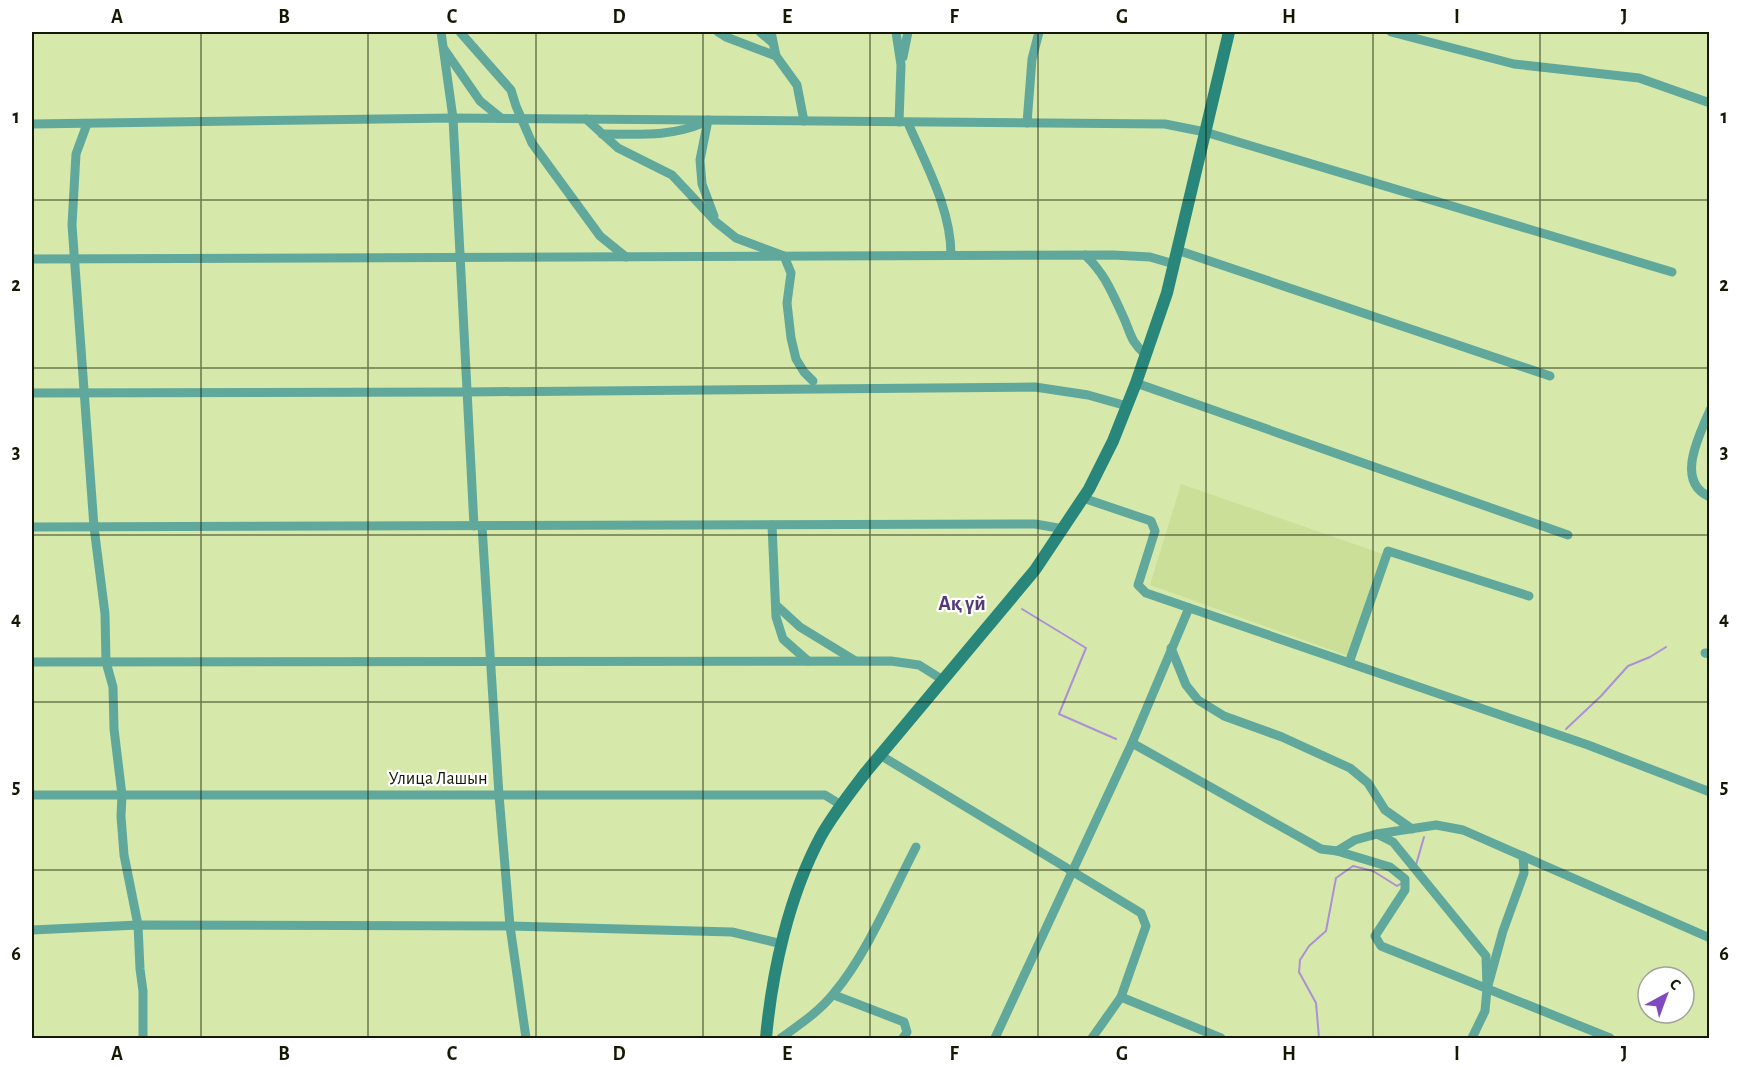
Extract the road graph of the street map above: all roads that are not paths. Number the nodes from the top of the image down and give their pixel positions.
1 (441, 32) edge
2 (460, 32) edge
3 (718, 32) edge
4 (760, 32) edge
5 (771, 32) edge
6 (896, 32) edge
7 (908, 32) edge
8 (1038, 32) edge
9 (1229, 32) edge
10 (1391, 32) edge
11 (773, 43) junction
12 (443, 47) junction
13 (776, 56) junction
14 (901, 66) junction
15 (1710, 103) edge
16 (453, 118) junction
17 (501, 118) junction
18 (586, 119) junction
19 (522, 120) junction
20 (708, 120) junction
21 (804, 121) junction
22 (904, 123) junction
23 (1027, 123) junction
24 (32, 124) edge
25 (87, 124) junction
26 (1205, 132) junction
27 (602, 134) junction
28 (716, 222) junction
29 (735, 238) junction
30 (1177, 250) junction
31 (951, 255) junction
32 (1085, 255) junction
33 (745, 256) junction
34 (784, 256) junction
35 (626, 257) junction
36 (460, 258) junction
37 (32, 259) edge
38 (76, 259) junction
39 (1174, 264) junction
40 (1672, 272) dead end
41 (1145, 354) junction
42 (1550, 376) dead end
43 (813, 381) dead end
44 (1136, 383) junction
45 (467, 392) junction
46 (32, 393) edge
47 (84, 393) junction
48 (1127, 406) junction
49 (1710, 410) edge
50 (1710, 497) edge
51 (1083, 498) junction
52 (772, 525) junction
53 (478, 526) junction
54 (32, 527) edge
55 (93, 527) junction
56 (1064, 529) junction
57 (1568, 535) dead end
58 (1529, 596) dead end
59 (776, 605) junction
60 (1189, 608) junction
61 (1171, 648) junction
62 (808, 661) junction
63 (856, 661) junction
64 (32, 662) edge
65 (106, 662) junction
66 (490, 662) junction
67 (1349, 663) junction
68 (943, 680) junction
69 (1132, 743) junction
70 (880, 755) junction
71 (1710, 792) edge
72 (32, 795) edge
73 (122, 795) junction
74 (499, 795) junction
75 (841, 805) junction
76 (1412, 829) junction
77 (1377, 834) junction
78 (916, 847) dead end
79 (1337, 851) junction
80 (1523, 856) junction
81 (1071, 870) junction
82 (138, 925) junction
83 (510, 926) junction
84 (32, 930) edge
85 (1710, 938) edge
86 (782, 944) junction
87 (1487, 989) junction
88 (834, 995) junction
89 (1121, 997) junction
90 (142, 1038) edge
91 (526, 1038) edge
92 (766, 1038) edge
93 (781, 1038) edge
94 (903, 1038) edge
95 (994, 1038) edge
96 (1092, 1038) edge
97 (1221, 1038) edge
98 (1472, 1038) edge
99 (1610, 1038) edge

1 - 12 street
2 - 19 street
3 - 13 street
4 - 11 street
5 - 11 street
6 - 14 street
7 - 14 street
8 - 23 street
9 - 26 main road
10 - 15 street
11 - 13 street
12 - 16 street
12 - 17 street
13 - 21 street
14 - 22 street
16 - 17 street
16 - 25 street
16 - 36 street
17 - 19 street
18 - 19 street
18 - 20 street
18 - 27 street
19 - 35 street
20 - 21 street
20 - 27 street
20 - 28 street
21 - 22 street
22 - 23 street
22 - 31 street
23 - 26 street
24 - 25 street
25 - 38 street
26 - 30 main road
26 - 40 street
27 - 28 street
28 - 29 street
29 - 33 street
29 - 34 street
30 - 39 main road
30 - 42 street
31 - 32 street
31 - 34 street
32 - 39 street
32 - 41 street
33 - 34 street
33 - 35 street
34 - 43 street
35 - 36 street
36 - 38 street
36 - 45 street
37 - 38 street
38 - 47 street
39 - 41 main road
41 - 44 main road
44 - 48 main road
44 - 57 street
45 - 47 street
45 - 48 street
45 - 53 street
46 - 47 street
47 - 55 street
48 - 51 main road
49 - 50 street
51 - 56 main road
51 - 60 street
52 - 53 street
52 - 56 street
52 - 59 street
53 - 55 street
53 - 66 street
54 - 55 street
55 - 65 street
56 - 68 main road
58 - 67 street
59 - 62 street
59 - 63 street
60 - 61 street
60 - 67 street
61 - 69 street
61 - 76 street
62 - 63 street
62 - 66 street
63 - 68 street
64 - 65 street
65 - 66 street
65 - 73 street
66 - 74 street
67 - 71 street
68 - 70 main road
69 - 79 street
69 - 81 street
70 - 75 main road
70 - 81 street
72 - 73 street, Улица Лашын
73 - 74 street, Улица Лашын
73 - 82 street
74 - 75 street, Улица Лашын
74 - 83 street
75 - 86 main road
76 - 77 street
76 - 80 street
77 - 79 street
77 - 87 street
78 - 88 street
79 - 87 street
80 - 85 street
80 - 87 street
81 - 89 street
81 - 95 street
82 - 83 street
82 - 84 street
82 - 90 street
83 - 86 street
83 - 91 street
86 - 92 main road
87 - 98 street
87 - 99 street
88 - 93 street
88 - 94 street
89 - 96 street
89 - 97 street

